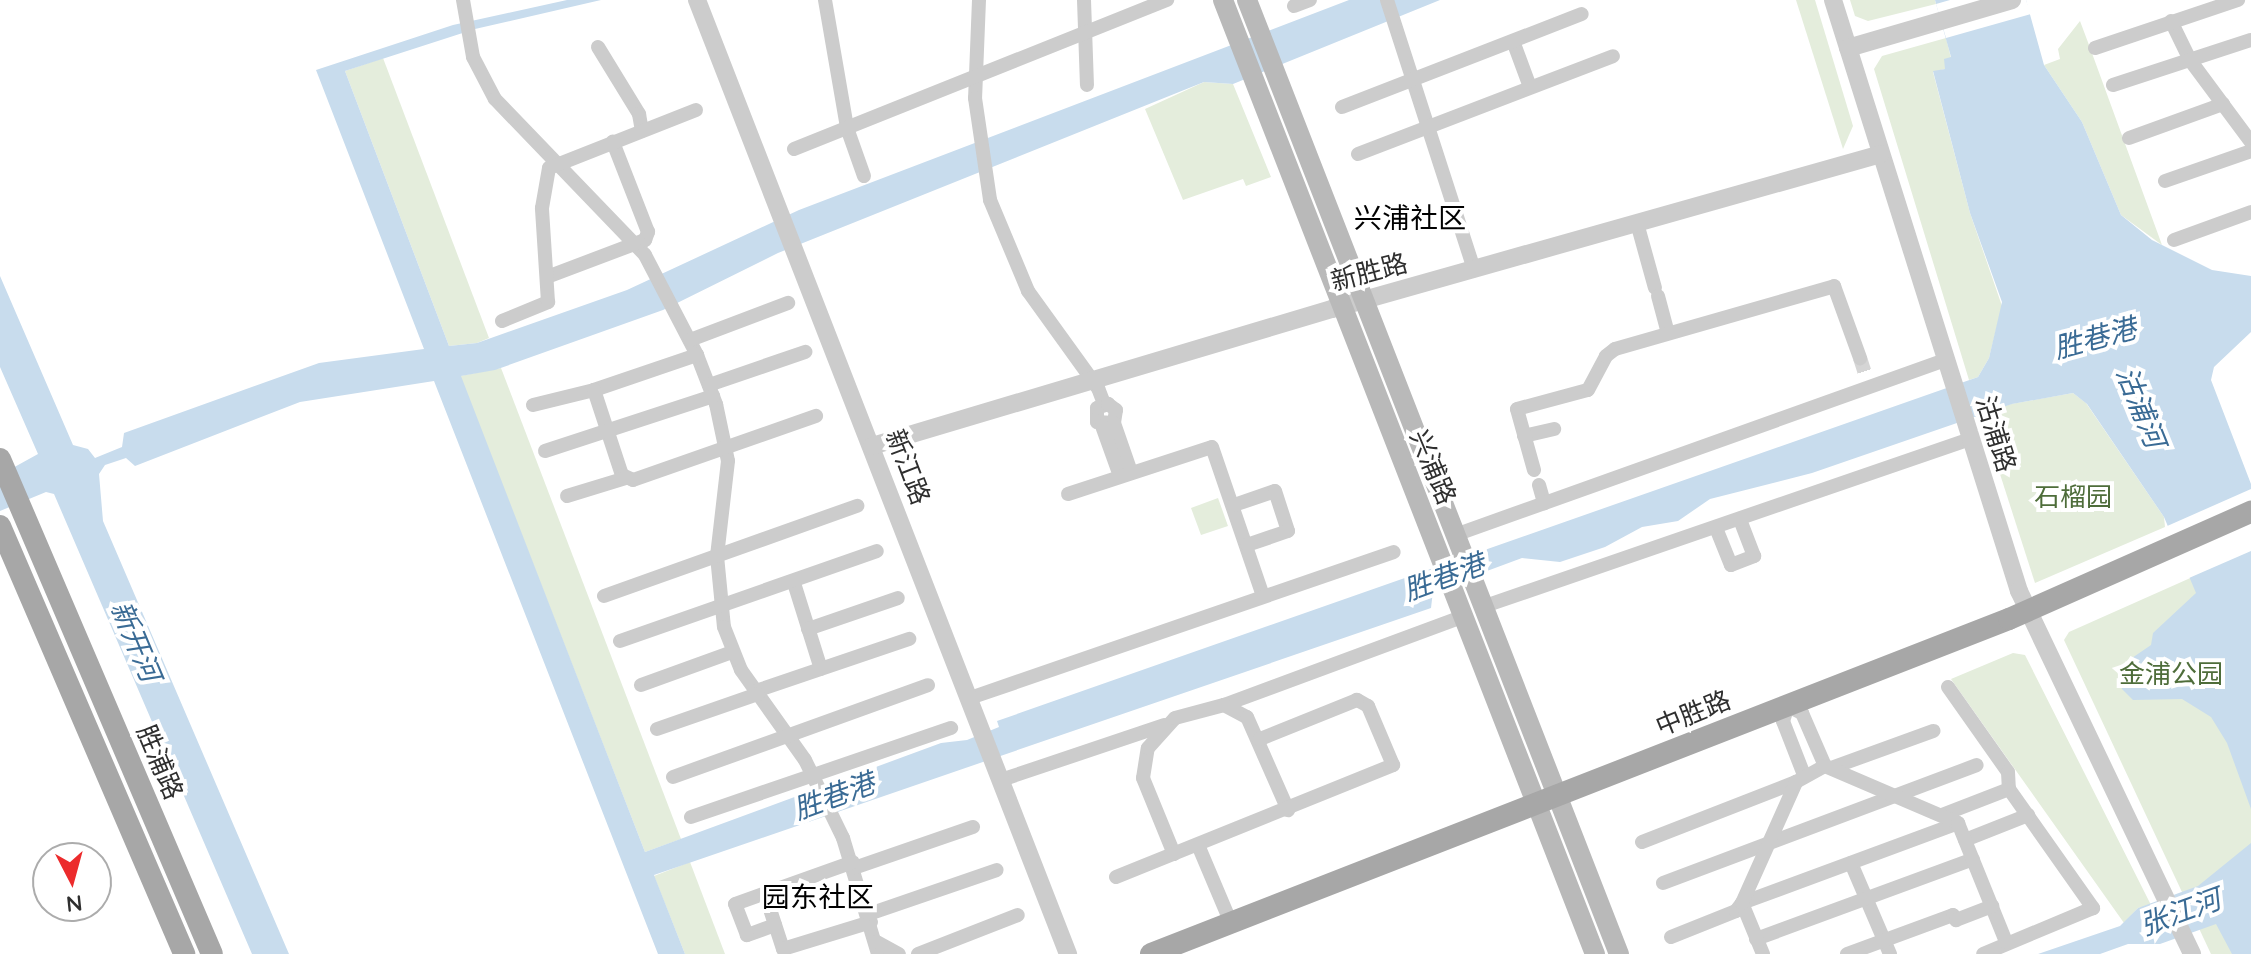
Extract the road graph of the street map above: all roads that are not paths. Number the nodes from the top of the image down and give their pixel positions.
1 (463, 0) edge
2 (697, 0) edge
3 (825, 0) edge
4 (979, 0) edge
5 (1084, 0) edge
6 (1167, 0) edge
7 (1223, 0) edge
8 (1247, 0) edge
9 (1310, 0) edge
10 (1387, 0) edge
11 (1833, 0) edge
12 (2012, 0) edge
13 (2238, 0) edge
14 (1294, 6) dead end
15 (1582, 14) dead end
16 (2171, 21) junction
17 (1085, 33) junction
18 (2251, 40) edge
19 (1513, 41) junction
20 (598, 47) dead end
21 (1848, 48) junction
22 (2095, 48) dead end
23 (1613, 56) dead end
24 (2190, 60) junction
25 (974, 78) junction
26 (1412, 79) junction
27 (1087, 85) dead end
28 (2113, 85) dead end
29 (1530, 87) junction
30 (2223, 104) junction
31 (1342, 107) dead end
32 (696, 110) dead end
33 (1428, 127) junction
34 (847, 128) junction
35 (642, 131) junction
36 (2129, 138) dead end
37 (613, 142) junction
38 (2251, 142) edge
39 (794, 149) dead end
40 (2251, 151) edge
41 (1358, 154) dead end
42 (1881, 154) junction
43 (556, 163) junction
44 (864, 176) dead end
45 (2165, 181) dead end
46 (2251, 212) edge
47 (1637, 223) junction
48 (2174, 240) dead end
49 (637, 245) junction
50 (1474, 270) junction
51 (547, 277) junction
52 (1364, 300) junction
53 (788, 303) dead end
54 (1339, 307) junction
55 (502, 321) dead end
56 (1668, 333) junction
57 (690, 340) junction
58 (805, 352) dead end
59 (697, 355) junction
60 (1860, 358) tunnel mouth
61 (1945, 360) junction
62 (1091, 381) junction
63 (594, 390) junction
64 (711, 390) junction
65 (533, 405) dead end
66 (816, 416) dead end
67 (1554, 429) dead end
68 (1967, 430) junction
69 (608, 432) junction
70 (1524, 436) junction
71 (872, 446) junction
72 (725, 447) junction
73 (545, 451) dead end
74 (3, 466) edge
75 (1126, 474) junction
76 (626, 478) junction
77 (1068, 494) dead end
78 (567, 496) dead end
79 (1544, 503) junction
80 (1234, 505) junction
81 (857, 506) dead end
82 (2251, 512) edge
83 (1740, 519) junction
84 (0, 526) edge
85 (2251, 526) edge
86 (1716, 528) junction
87 (1455, 535) junction
88 (1247, 545) junction
89 (877, 551) dead end
90 (1394, 552) dead end
91 (2177, 553) junction
92 (717, 556) junction
93 (1453, 558) junction
94 (794, 583) junction
95 (604, 596) dead end
96 (1263, 596) junction
97 (898, 598) dead end
98 (1470, 602) junction
99 (721, 607) junction
100 (2030, 617) junction
101 (808, 629) junction
102 (909, 639) dead end
103 (620, 641) dead end
104 (732, 652) junction
105 (821, 669) junction
106 (641, 685) dead end
107 (928, 685) dead end
108 (1948, 687) dead end
109 (757, 692) junction
110 (970, 698) junction
111 (1224, 705) junction
112 (1791, 713) junction
113 (1164, 725) junction
114 (951, 728) dead end
115 (657, 729) dead end
116 (1933, 731) dead end
117 (788, 735) junction
118 (1260, 739) junction
119 (1977, 765) dead end
120 (1828, 767) junction
121 (673, 777) dead end
122 (1800, 778) junction
123 (1001, 780) junction
124 (815, 781) junction
125 (2009, 789) junction
126 (1899, 793) junction
127 (1548, 808) junction
128 (1288, 810) junction
129 (1942, 815) junction
130 (2028, 815) junction
131 (691, 817) dead end
132 (1958, 823) junction
133 (973, 827) dead end
134 (1965, 840) junction
135 (1642, 842) dead end
136 (1769, 843) junction
137 (1198, 845) junction
138 (1174, 854) junction
139 (1973, 859) junction
140 (1851, 863) junction
141 (854, 865) junction
142 (997, 870) dead end
143 (1116, 877) dead end
144 (1663, 883) dead end
145 (765, 894) junction
146 (1866, 897) junction
147 (1742, 903) junction
148 (1992, 906) junction
149 (1018, 915) dead end
150 (870, 918) junction
151 (1231, 923) junction
152 (775, 925) junction
153 (1671, 937) dead end
154 (1756, 939) junction
155 (2006, 942) junction
156 (2188, 946) edge
157 (1887, 947) edge
158 (878, 948) edge
159 (184, 954) edge
160 (212, 954) edge
161 (899, 954) edge
162 (918, 954) edge
163 (1068, 954) edge
164 (1151, 954) edge
165 (1180, 954) edge
166 (1595, 954) edge
167 (1619, 954) edge
168 (1763, 954) edge
169 (1847, 954) edge
170 (1983, 954) edge

1 - 43 street
2 - 71 street, 新江路
3 - 34 street
4 - 25 street
5 - 17 street
6 - 17 street
7 - 54 main road, 兴浦路
8 - 52 main road, 兴浦路
9 - 14 street
10 - 26 street
11 - 21 street, 沽浦路
12 - 21 street
13 - 16 street
15 - 19 street
16 - 22 street
16 - 24 street
17 - 25 street
17 - 27 street
18 - 24 street
19 - 26 street
19 - 29 street
20 - 35 street
21 - 42 street, 沽浦路
23 - 29 street
24 - 28 street
24 - 30 street
25 - 34 street
25 - 62 street
26 - 31 street
26 - 33 street
29 - 33 street
30 - 36 street
30 - 38 street
32 - 35 street
33 - 41 street
33 - 50 street
34 - 39 street
34 - 44 street
35 - 37 street
37 - 43 street
37 - 49 street
40 - 45 street
42 - 47 street, 新胜路
42 - 61 street, 沽浦路
43 - 49 street
43 - 51 street
46 - 48 street
47 - 50 street, 新胜路
47 - 56 street
49 - 51 street
49 - 57 street
50 - 52 street, 新胜路
51 - 55 street
52 - 54 street, 新胜路
52 - 87 main road, 兴浦路
53 - 57 street
54 - 62 street, 新胜路
54 - 93 main road, 兴浦路
56 - 60 street
56 - 70 street
57 - 59 street
58 - 64 street
59 - 63 street
59 - 64 street
61 - 68 street, 沽浦路
61 - 79 street
62 - 71 street, 新胜路
62 - 75 street
63 - 65 street
63 - 69 street
64 - 69 street
64 - 72 street
66 - 72 street
67 - 70 street
68 - 83 street
68 - 100 street, 沽浦路
69 - 73 street
69 - 76 street
70 - 79 street
71 - 110 street, 新江路
72 - 76 street
72 - 92 street
74 - 160 main road, 胜浦路
75 - 77 street
75 - 80 street
76 - 78 street
79 - 87 street
80 - 88 street
80 - 88 street
81 - 92 street
82 - 91 main road, 中胜路
83 - 86 street
83 - 86 street
84 - 159 main road, 胜浦路
85 - 91 main road, 中胜路
86 - 98 street
87 - 93 main road, 兴浦路
88 - 96 street
89 - 94 street
90 - 96 street
91 - 100 main road, 中胜路
92 - 95 street
92 - 99 street
93 - 98 main road, 兴浦路
94 - 99 street
94 - 101 street
96 - 110 street
97 - 101 street
98 - 111 street
98 - 127 main road, 兴浦路
99 - 103 street
99 - 104 street
100 - 112 main road, 中胜路
100 - 156 street, 沽浦路
101 - 105 street
102 - 105 street
104 - 106 street
104 - 109 street
105 - 109 street
107 - 117 street
108 - 125 street
109 - 115 street
109 - 117 street
110 - 123 street, 新江路
111 - 113 street
111 - 118 street
112 - 120 street
112 - 122 street
112 - 127 main road, 中胜路
113 - 123 street
113 - 138 street
114 - 124 street
116 - 120 street
117 - 121 street
117 - 124 street
118 - 128 street
118 - 128 street
119 - 126 street
120 - 122 street
120 - 126 street
122 - 135 street
122 - 136 street
123 - 163 street, 新江路
124 - 131 street
124 - 141 street
125 - 129 street
125 - 130 street
126 - 129 street
126 - 136 street
127 - 151 main road, 中胜路
127 - 165 main road, 中胜路
127 - 166 main road, 兴浦路
127 - 167 main road, 兴浦路
128 - 137 street
129 - 132 street
130 - 134 street
130 - 155 street
132 - 134 street
132 - 140 street
133 - 141 street
134 - 139 street
136 - 144 street
136 - 147 street
137 - 138 street
137 - 151 street
138 - 143 street
139 - 146 street
139 - 148 street
140 - 146 street
140 - 147 street
141 - 145 street
141 - 150 street
142 - 150 street
145 - 152 street
145 - 152 street
146 - 154 street
146 - 157 street
147 - 153 street
147 - 154 street
148 - 155 street
148 - 157 street
149 - 162 street
150 - 152 street
150 - 158 street
151 - 164 main road, 中胜路
154 - 168 street
155 - 170 street
157 - 169 street
158 - 161 street

